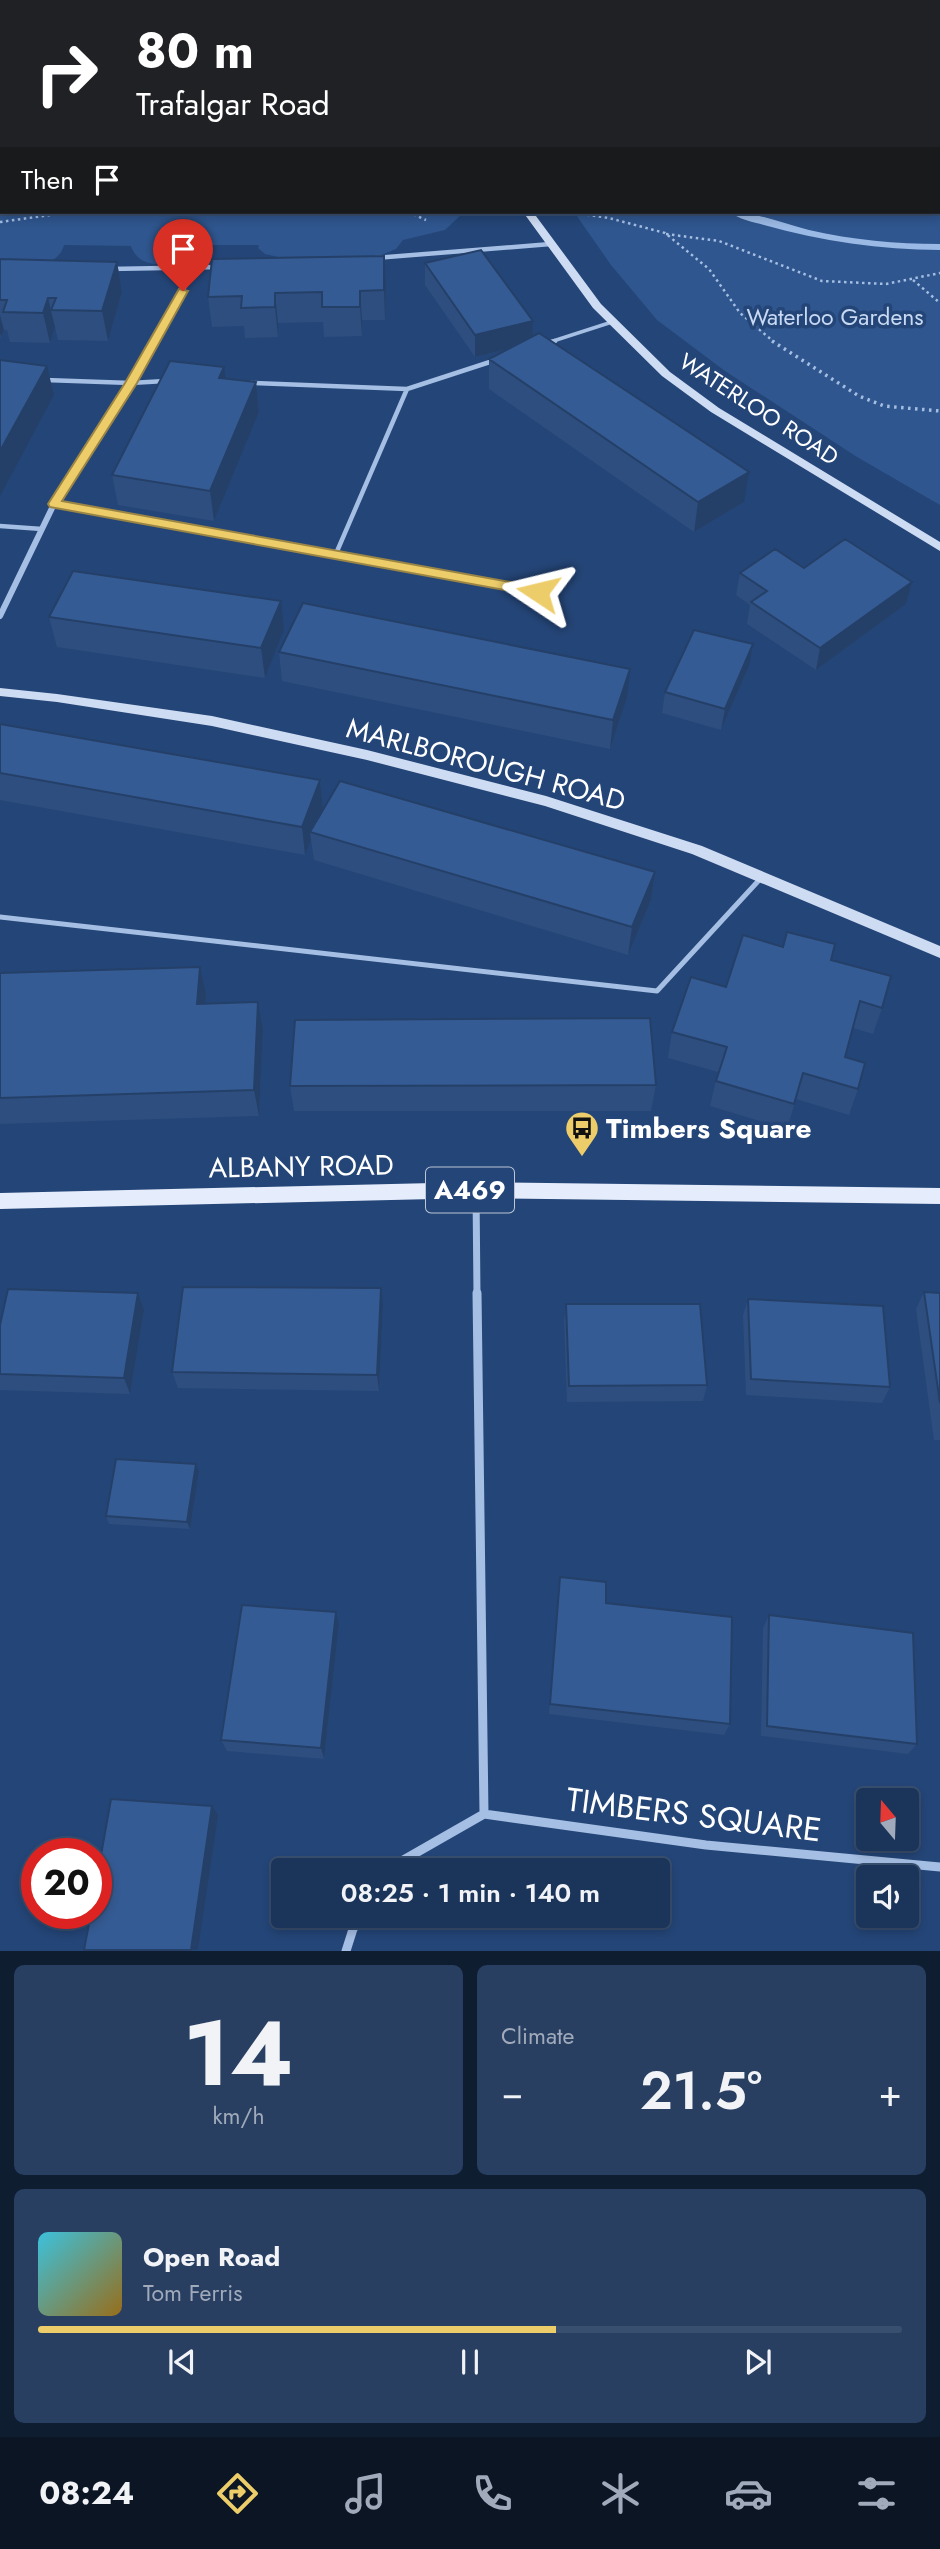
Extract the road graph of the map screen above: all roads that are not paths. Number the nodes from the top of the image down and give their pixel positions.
1 (529, 214) edge
2 (551, 244) junction
3 (369, 258) edge
4 (222, 267) edge
5 (195, 268) junction
6 (100, 269) edge
7 (612, 322) junction
8 (548, 343) edge
9 (496, 360) edge
10 (39, 379) edge
11 (174, 380) edge
12 (131, 383) junction
13 (243, 383) edge
14 (407, 389) junction
15 (54, 504) junction
16 (0, 526) edge
17 (42, 529) junction
18 (940, 547) edge
19 (335, 556) junction
20 (538, 592) dead end
21 (0, 616) edge
22 (0, 692) edge
23 (761, 878) junction
24 (0, 917) edge
25 (940, 952) edge
26 (476, 1190) junction
27 (940, 1196) edge
28 (0, 1201) edge
29 (484, 1814) junction
30 (407, 1858) edge
31 (940, 1867) edge
32 (354, 1928) edge
33 (346, 1951) edge

1 - 2 street, WATERLOO ROAD
2 - 3 street
2 - 7 street, WATERLOO ROAD
4 - 5 street
5 - 6 street
5 - 12 street
7 - 8 lane
7 - 18 street, WATERLOO ROAD
9 - 14 lane
10 - 12 lane
11 - 12 lane
12 - 15 street
13 - 14 lane
14 - 19 lane
15 - 17 street
15 - 19 lane
16 - 17 lane
17 - 21 street
19 - 20 lane
22 - 23 street, MARLBOROUGH ROAD
23 - 24 lane
23 - 25 street, MARLBOROUGH ROAD
26 - 27 main road, ALBANY ROAD / A469
26 - 28 main road, ALBANY ROAD / A469
26 - 29 street
29 - 30 street
29 - 31 street, TIMBERS SQUARE
32 - 33 street

